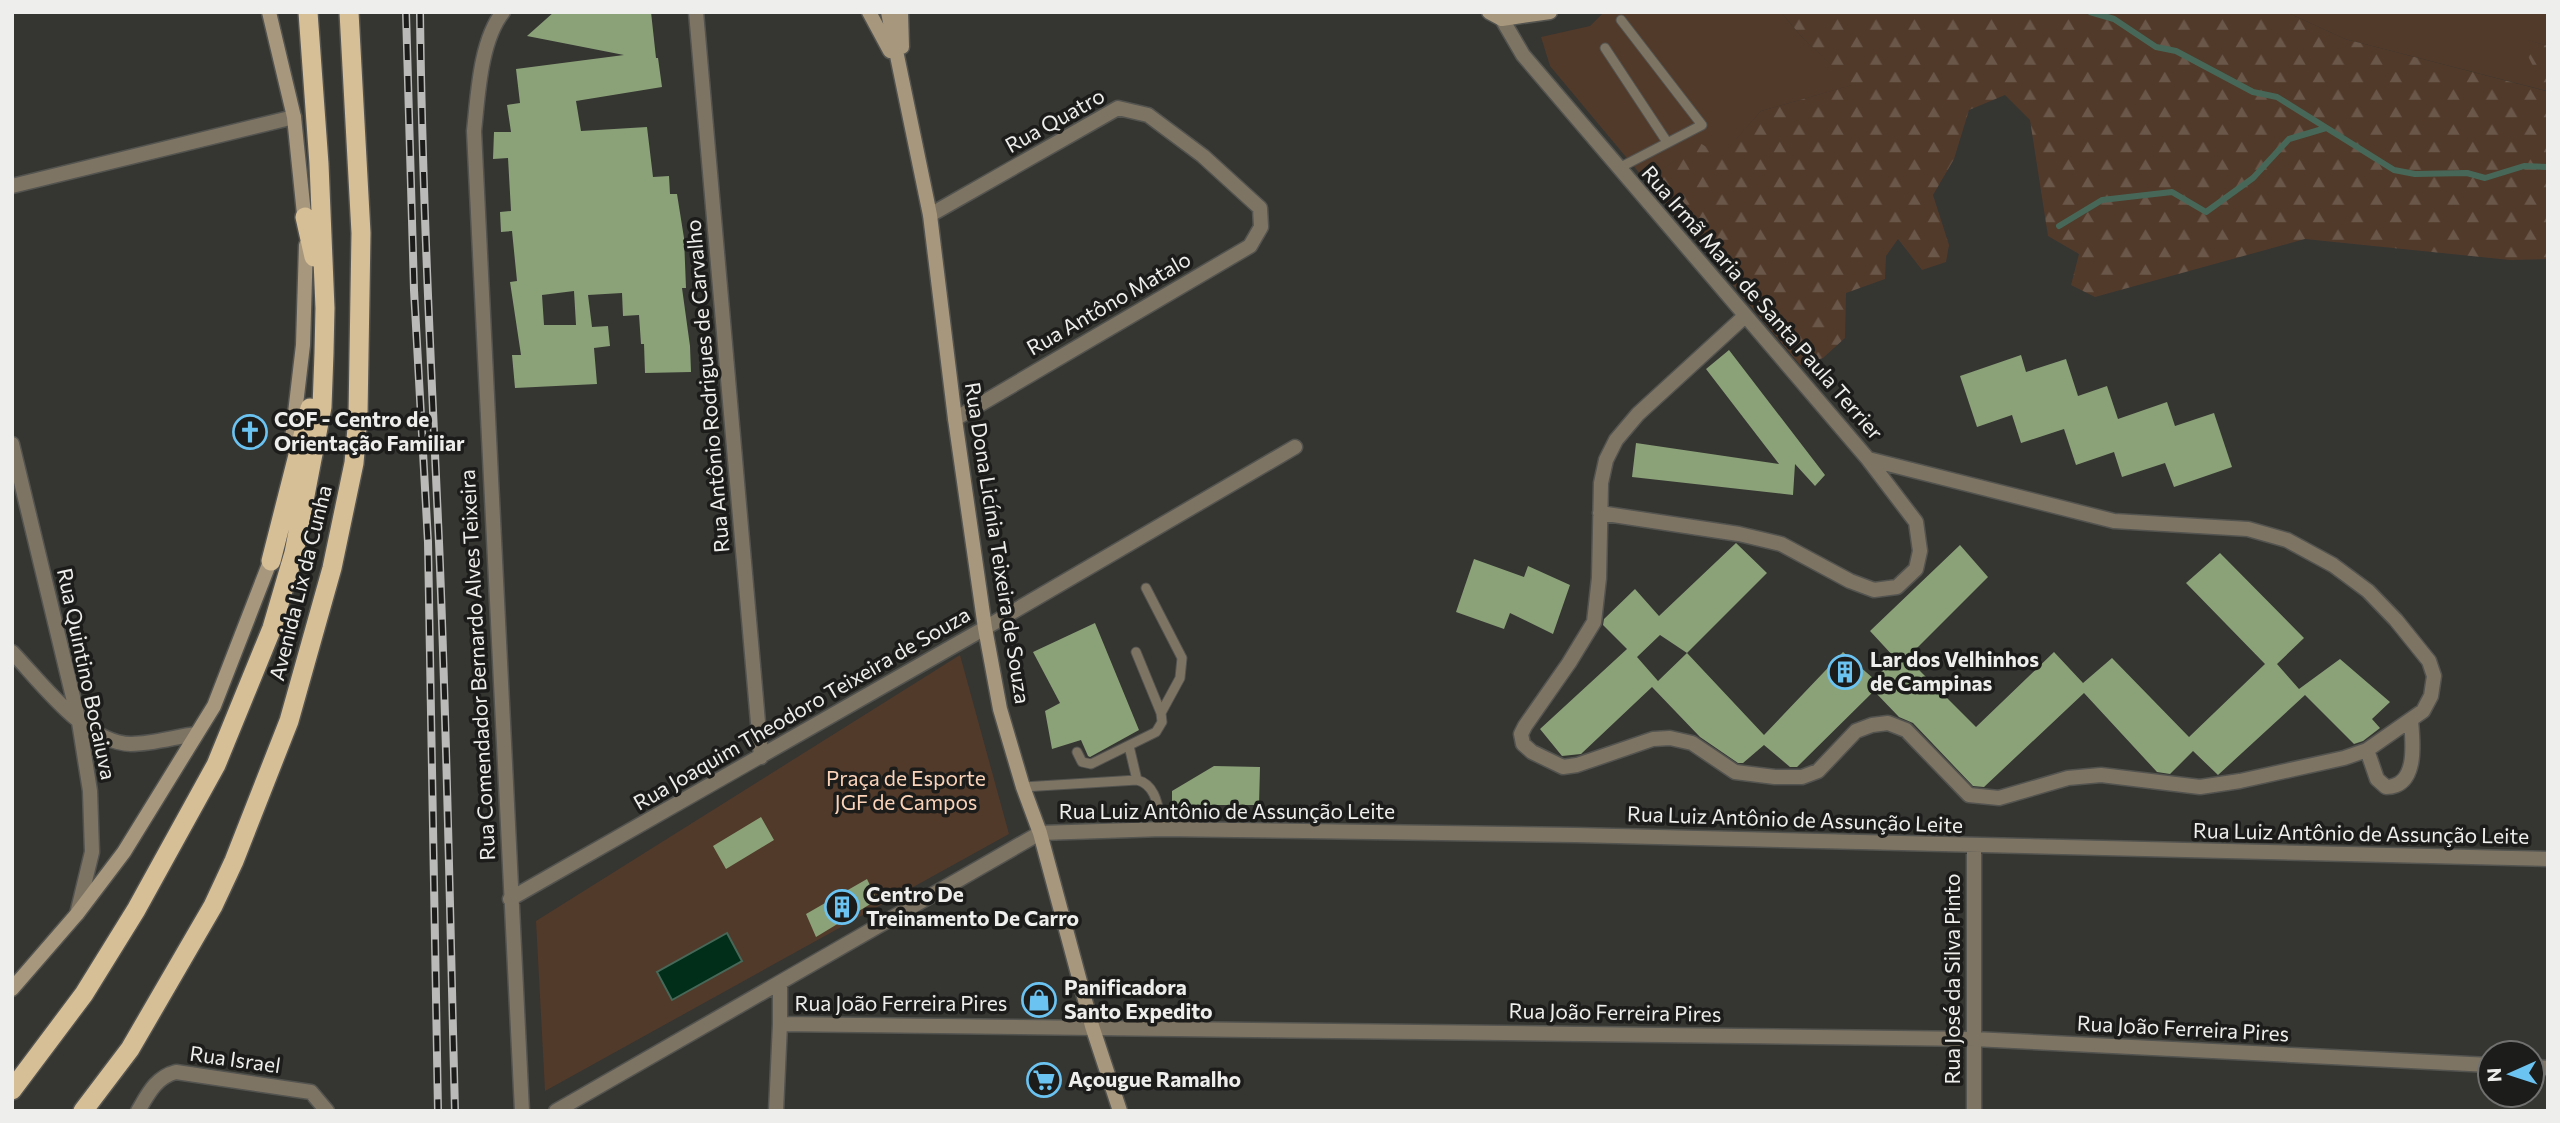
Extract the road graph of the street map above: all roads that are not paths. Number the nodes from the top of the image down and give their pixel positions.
1 (269, 12) edge
2 (308, 12) edge
3 (349, 12) edge
4 (503, 12) edge
5 (696, 12) edge
6 (869, 12) edge
7 (888, 12) edge
8 (901, 12) edge
9 (1550, 12) edge
10 (1495, 16) edge
11 (1621, 20) dead end
12 (1605, 48) dead end
13 (901, 76) junction
14 (294, 117) junction
15 (1667, 142) junction
16 (1619, 168) junction
17 (12, 186) edge
18 (1260, 208) joint
19 (930, 215) junction
20 (305, 217) junction
21 (325, 308) junction
22 (1745, 316) junction
23 (324, 353) junction
24 (955, 419) junction
25 (12, 444) edge
26 (1296, 447) dead end
27 (1868, 460) junction
28 (1600, 513) junction
29 (271, 561) junction
30 (1146, 589) dead end
31 (985, 628) junction
32 (12, 652) edge
33 (1136, 652) dead end
34 (1161, 713) junction
35 (2411, 721) junction
36 (79, 722) junction
37 (196, 734) junction
38 (1129, 746) junction
39 (2367, 750) junction
40 (1077, 752) dead end
41 (761, 757) junction
42 (1137, 780) junction
43 (1023, 786) junction
44 (1163, 829) junction
45 (1040, 833) junction
46 (1974, 847) junction
47 (2548, 859) edge
48 (510, 900) junction
49 (77, 914) junction
50 (780, 983) junction
51 (12, 989) edge
52 (780, 1024) junction
53 (1092, 1026) junction
54 (1974, 1040) junction
55 (2476, 1064) edge
56 (12, 1090) edge
57 (83, 1111) edge
58 (138, 1111) edge
59 (327, 1111) edge
60 (522, 1111) edge
61 (556, 1111) edge
62 (776, 1111) edge
63 (1121, 1111) edge
64 (1974, 1111) edge

1 - 14 main road
2 - 21 highway, Avenida Lix da Cunha
3 - 57 highway, Avenida Lix da Cunha
4 - 48 street, Rua Comendador Bernardo Alves Teixeira
5 - 41 street, Rua Antônio Rodrigues de Carvalho
6 - 13 main road
7 - 13 main road, Rua Dona Licínia Teixeira de Souza
8 - 13 main road
9 - 10 main road
10 - 16 street, Rua Irmã Maria de Santa Paula Terrier
11 - 15 lane
12 - 15 lane
13 - 19 main road, Rua Dona Licínia Teixeira de Souza
14 - 17 street
14 - 20 main road
15 - 16 lane
16 - 22 street, Rua Irmã Maria de Santa Paula Terrier
18 - 19 street, Rua Quatro
18 - 24 street, Rua Antôno Matalo
19 - 24 main road, Rua Dona Licínia Teixeira de Souza
20 - 21 highway
20 - 29 main road
21 - 23 highway, Avenida Lix da Cunha
22 - 27 street, Rua Irmã Maria de Santa Paula Terrier
22 - 28 street
23 - 29 highway
23 - 56 highway, Avenida Lix da Cunha
24 - 31 main road, Rua Dona Licínia Teixeira de Souza
25 - 36 street, Rua Quintino Bocaiuva
26 - 31 street, Rua Joaquim Theodoro Teixeira de Souza
27 - 28 street
27 - 35 street, Rua Irmã Maria de Santa Paula Terrier
28 - 39 street, Rua Irmã Maria de Santa Paula Terrier
29 - 37 main road
30 - 34 lane
31 - 41 street, Rua Joaquim Theodoro Teixeira de Souza
31 - 43 main road, Rua Dona Licínia Teixeira de Souza
32 - 36 street
33 - 34 lane
34 - 38 lane
35 - 39 street, Rua Irmã Maria de Santa Paula Terrier
35 - 39 street
36 - 37 street
36 - 49 street, Rua Quintino Bocaiuva
37 - 49 main road
38 - 40 lane
38 - 42 lane
41 - 48 street, Rua Joaquim Theodoro Teixeira de Souza
42 - 43 lane
42 - 44 lane
43 - 45 main road, Rua Dona Licínia Teixeira de Souza
44 - 45 street, Rua Luiz Antônio de Assunção Leite
44 - 46 street, Rua Luiz Antônio de Assunção Leite
45 - 50 street
45 - 53 main road, Rua Dona Licínia Teixeira de Souza
46 - 47 street, Rua Luiz Antônio de Assunção Leite
46 - 54 street, Rua José da Silva Pinto
48 - 60 street, Rua Comendador Bernardo Alves Teixeira
49 - 51 main road
50 - 52 street, Rua João Ferreira Pires
50 - 61 street
52 - 53 street, Rua João Ferreira Pires
52 - 62 street
53 - 54 street, Rua João Ferreira Pires
53 - 63 main road, Rua Dona Licínia Teixeira de Souza
54 - 55 street, Rua João Ferreira Pires
54 - 64 street, Rua José da Silva Pinto
58 - 59 street, Rua Israel

